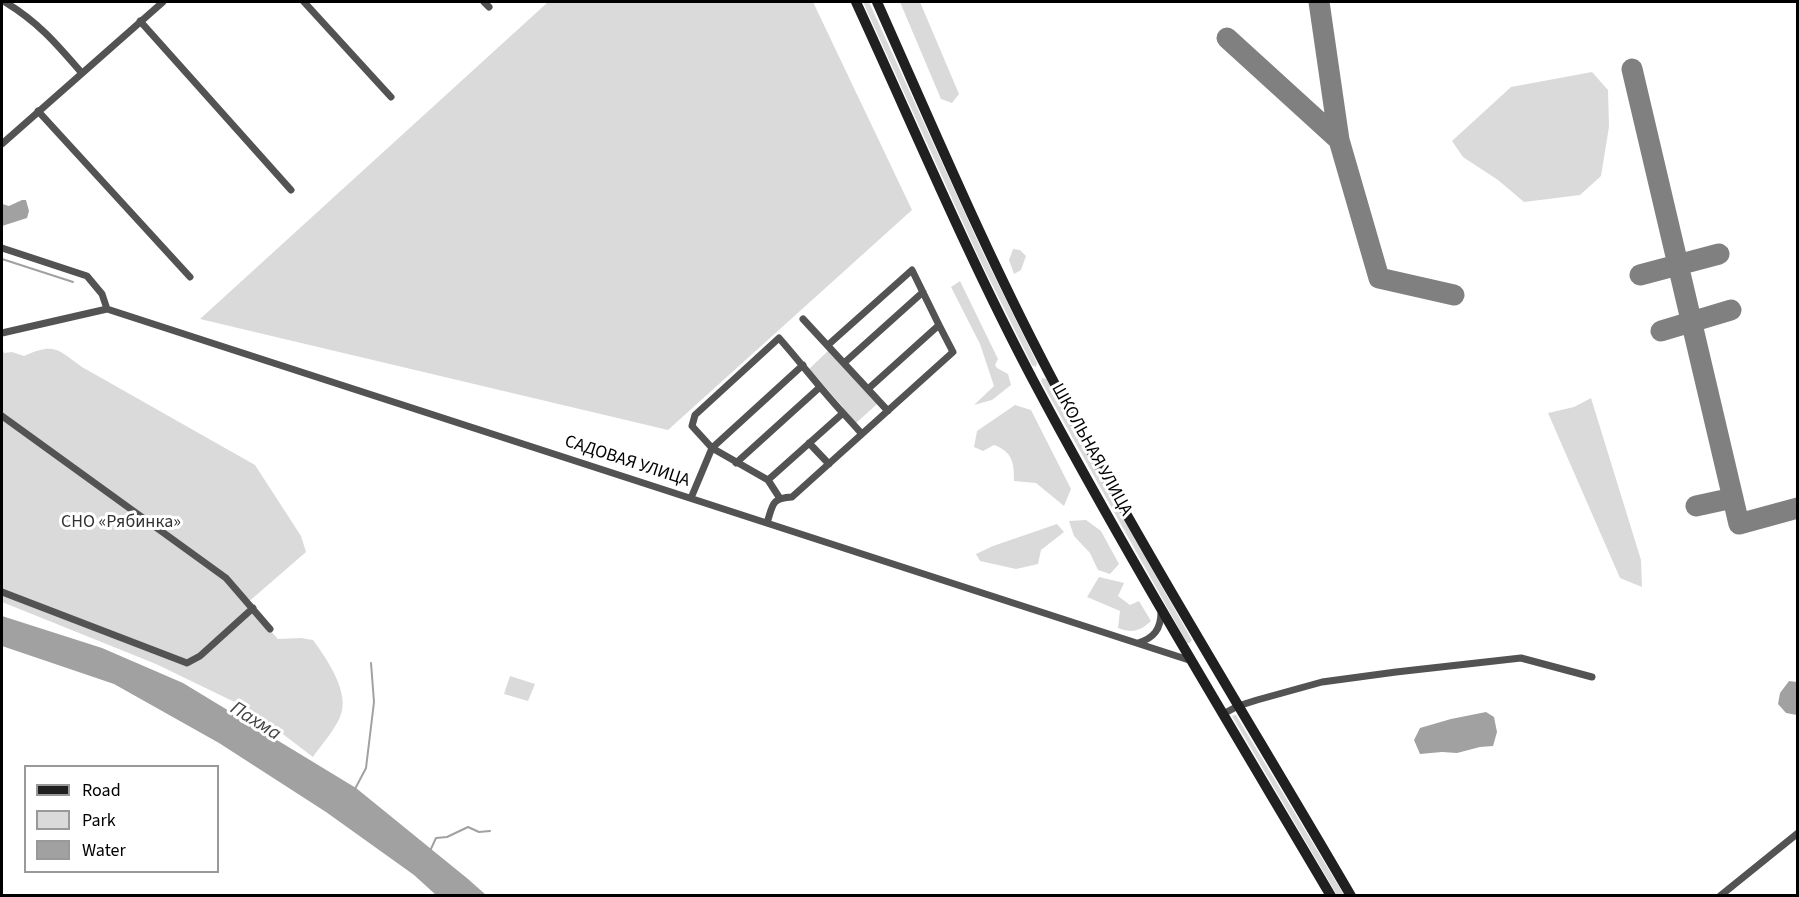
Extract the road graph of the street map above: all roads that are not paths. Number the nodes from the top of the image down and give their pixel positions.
1 (5, 2) edge
2 (163, 2) edge
3 (304, 2) edge
4 (856, 2) edge
5 (877, 2) edge
6 (140, 21) junction
7 (81, 72) junction
8 (391, 97) dead end
9 (39, 111) junction
10 (2, 144) edge
11 (291, 190) dead end
12 (2, 248) edge
13 (190, 277) dead end
14 (923, 292) junction
15 (107, 309) junction
16 (803, 319) dead end
17 (939, 325) junction
18 (2, 333) edge
19 (828, 345) junction
20 (844, 363) junction
21 (803, 365) junction
22 (1048, 370) junction
23 (1032, 378) junction
24 (820, 387) junction
25 (868, 389) junction
26 (888, 411) junction
27 (843, 413) junction
28 (2, 417) edge
29 (862, 434) junction
30 (809, 443) junction
31 (712, 448) junction
32 (736, 463) junction
33 (829, 464) junction
34 (768, 480) junction
35 (691, 498) junction
36 (779, 498) junction
37 (767, 523) junction
38 (2, 592) edge
39 (254, 608) junction
40 (1161, 609) junction
41 (270, 629) dead end
42 (1137, 644) junction
43 (1207, 653) junction
44 (1192, 661) junction
45 (1593, 677) dead end
46 (1238, 706) junction
47 (1223, 714) junction
48 (1797, 833) edge
49 (1331, 896) edge
50 (1351, 896) edge
51 (1720, 896) edge

1 - 7 street
2 - 6 street
3 - 8 street
4 - 23 main road, ШКОЛЬНАЯ УЛИЦА
5 - 22 main road, ШКОЛЬНАЯ УЛИЦА
6 - 7 street
6 - 11 street
7 - 9 street
9 - 10 street
9 - 13 street
12 - 15 street
14 - 17 street
14 - 19 street
14 - 20 street
15 - 18 street
15 - 35 street, САДОВАЯ УЛИЦА
16 - 19 street
17 - 25 street
17 - 26 street
19 - 20 street
20 - 25 street
21 - 24 street
21 - 31 street
21 - 31 street
22 - 23 main road
22 - 43 main road, ШКОЛЬНАЯ УЛИЦА
23 - 40 main road, ШКОЛЬНАЯ УЛИЦА
24 - 27 street
24 - 32 street
25 - 26 street
26 - 29 street
27 - 29 street
27 - 30 street
28 - 39 street
29 - 33 street
30 - 33 street
30 - 34 street
31 - 32 street
31 - 35 street
32 - 34 street
33 - 36 street
34 - 36 street
35 - 37 street, САДОВАЯ УЛИЦА
36 - 37 street
37 - 42 street, САДОВАЯ УЛИЦА
38 - 39 street
39 - 41 street
40 - 42 street
40 - 44 main road, ШКОЛЬНАЯ УЛИЦА
42 - 44 street, САДОВАЯ УЛИЦА
43 - 44 main road
43 - 46 main road, ШКОЛЬНАЯ УЛИЦА
44 - 47 main road, ШКОЛЬНАЯ УЛИЦА
45 - 46 street
46 - 47 street
46 - 50 main road, ШКОЛЬНАЯ УЛИЦА
47 - 49 main road, ШКОЛЬНАЯ УЛИЦА
48 - 51 street

